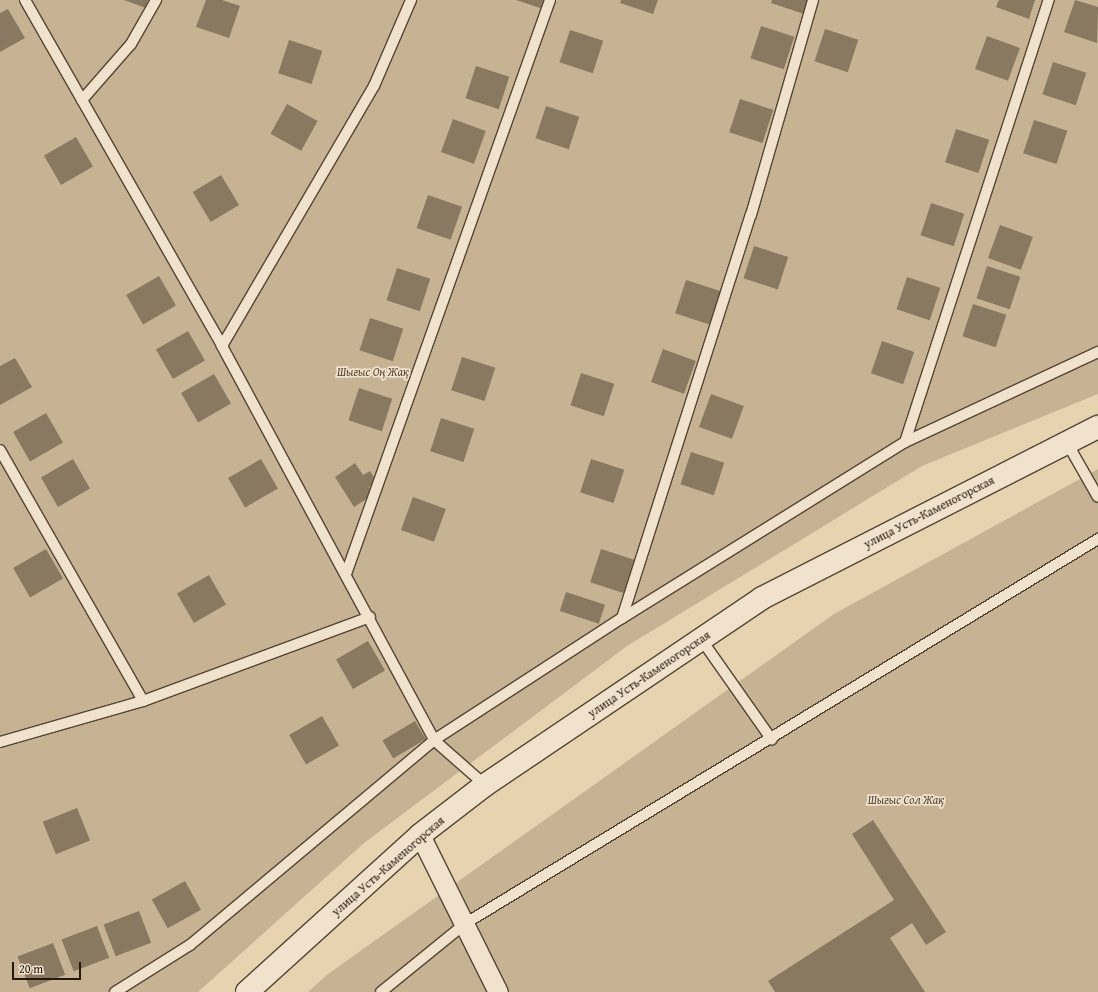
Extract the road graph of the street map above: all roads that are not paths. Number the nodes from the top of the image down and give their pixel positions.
1 (25, 0) edge
2 (156, 0) edge
3 (411, 0) edge
4 (550, 0) edge
5 (813, 0) edge
6 (1049, 0) edge
7 (82, 100) junction
8 (222, 346) junction
9 (1098, 352) edge
10 (1098, 427) edge
11 (1066, 441) junction
12 (906, 442) junction
13 (0, 450) edge
14 (1098, 497) edge
15 (1098, 539) edge
16 (346, 574) junction
17 (370, 617) junction
18 (622, 618) junction
19 (701, 639) junction
20 (143, 701) junction
21 (434, 740) junction
22 (772, 740) junction
23 (0, 742) edge
24 (485, 785) junction
25 (420, 835) junction
26 (466, 924) junction
27 (115, 992) edge
28 (247, 992) edge
29 (381, 992) edge
30 (498, 992) edge

1 - 7 lane
2 - 7 lane
3 - 8 lane
4 - 16 lane
5 - 18 lane
6 - 12 lane
7 - 8 lane
8 - 16 lane
9 - 12 lane
10 - 11 street, улица Усть-Каменогорская
11 - 14 lane
11 - 19 street, улица Усть-Каменогорская
12 - 18 lane
13 - 20 lane
15 - 22 lane
16 - 17 lane
17 - 20 lane
17 - 21 lane
18 - 21 lane
19 - 22 lane
19 - 24 street, улица Усть-Каменогорская
20 - 23 lane
21 - 24 lane
21 - 27 lane
22 - 26 lane
24 - 25 street, улица Усть-Каменогорская
25 - 26 street
25 - 28 street, улица Усть-Каменогорская
26 - 29 lane
26 - 30 street

